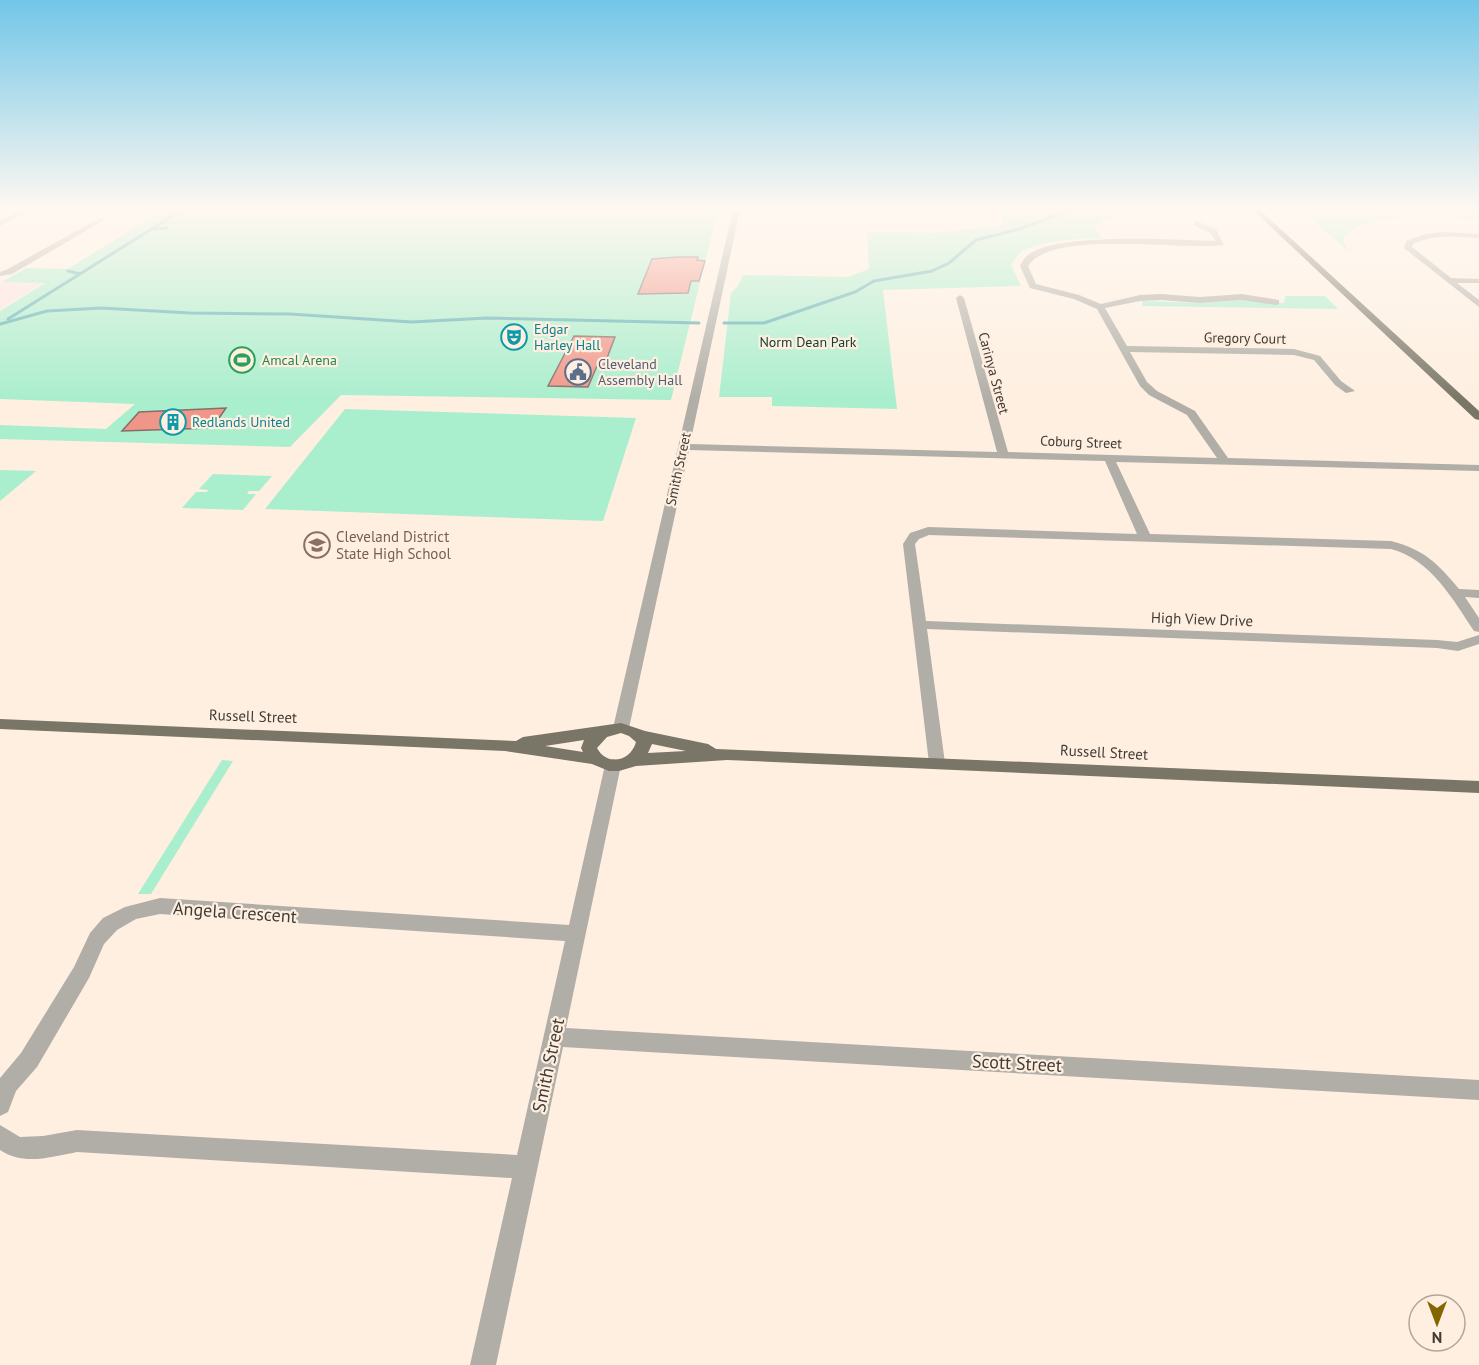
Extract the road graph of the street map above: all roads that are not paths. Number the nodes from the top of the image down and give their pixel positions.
1 (722, 274) edge
2 (1027, 274) edge
3 (1325, 274) edge
4 (1439, 274) edge
5 (1448, 280) junction
6 (1479, 281) edge
7 (960, 298) dead end
8 (1276, 302) dead end
9 (1479, 304) edge
10 (1100, 307) junction
11 (1125, 349) junction
12 (1350, 391) dead end
13 (1479, 417) edge
14 (683, 447) junction
15 (1003, 455) junction
16 (1109, 458) junction
17 (1224, 460) junction
18 (1479, 468) edge
19 (1146, 538) junction
20 (1455, 593) junction
21 (1479, 594) edge
22 (921, 625) junction
23 (1479, 628) edge
24 (1479, 639) edge
25 (0, 724) edge
26 (621, 728) junction
27 (600, 733) junction
28 (641, 736) junction
29 (505, 746) junction
30 (727, 754) junction
31 (634, 760) junction
32 (604, 762) junction
33 (938, 763) junction
34 (1479, 787) edge
35 (577, 934) junction
36 (554, 1036) junction
37 (1479, 1090) edge
38 (0, 1105) edge
39 (0, 1136) edge
40 (526, 1167) junction
41 (483, 1365) edge

1 - 14 street, Smith Street
2 - 10 street
3 - 13 main road
4 - 5 street
5 - 6 street
5 - 9 street
7 - 15 street, Carinya Street
8 - 10 street
10 - 11 street
11 - 12 street, Gregory Court
11 - 17 street
14 - 15 street, Coburg Street
14 - 26 street, Smith Street
15 - 16 street, Coburg Street
16 - 17 street, Coburg Street
16 - 19 street
17 - 18 street, Coburg Street
19 - 20 street
19 - 22 street
20 - 21 street
20 - 23 street
22 - 24 street, High View Drive
22 - 33 street
25 - 29 main road, Russell Street
26 - 27 main road
26 - 28 main road
27 - 29 main road, Russell Street
27 - 32 main road
28 - 30 main road, Russell Street
28 - 31 main road
29 - 32 main road, Russell Street
30 - 31 main road, Russell Street
30 - 33 main road, Russell Street
31 - 32 main road
32 - 35 street, Smith Street
33 - 34 main road, Russell Street
35 - 36 street, Smith Street
35 - 38 street, Angela Crescent
36 - 37 street, Scott Street
36 - 40 street, Smith Street
39 - 40 street
40 - 41 street, Smith Street

